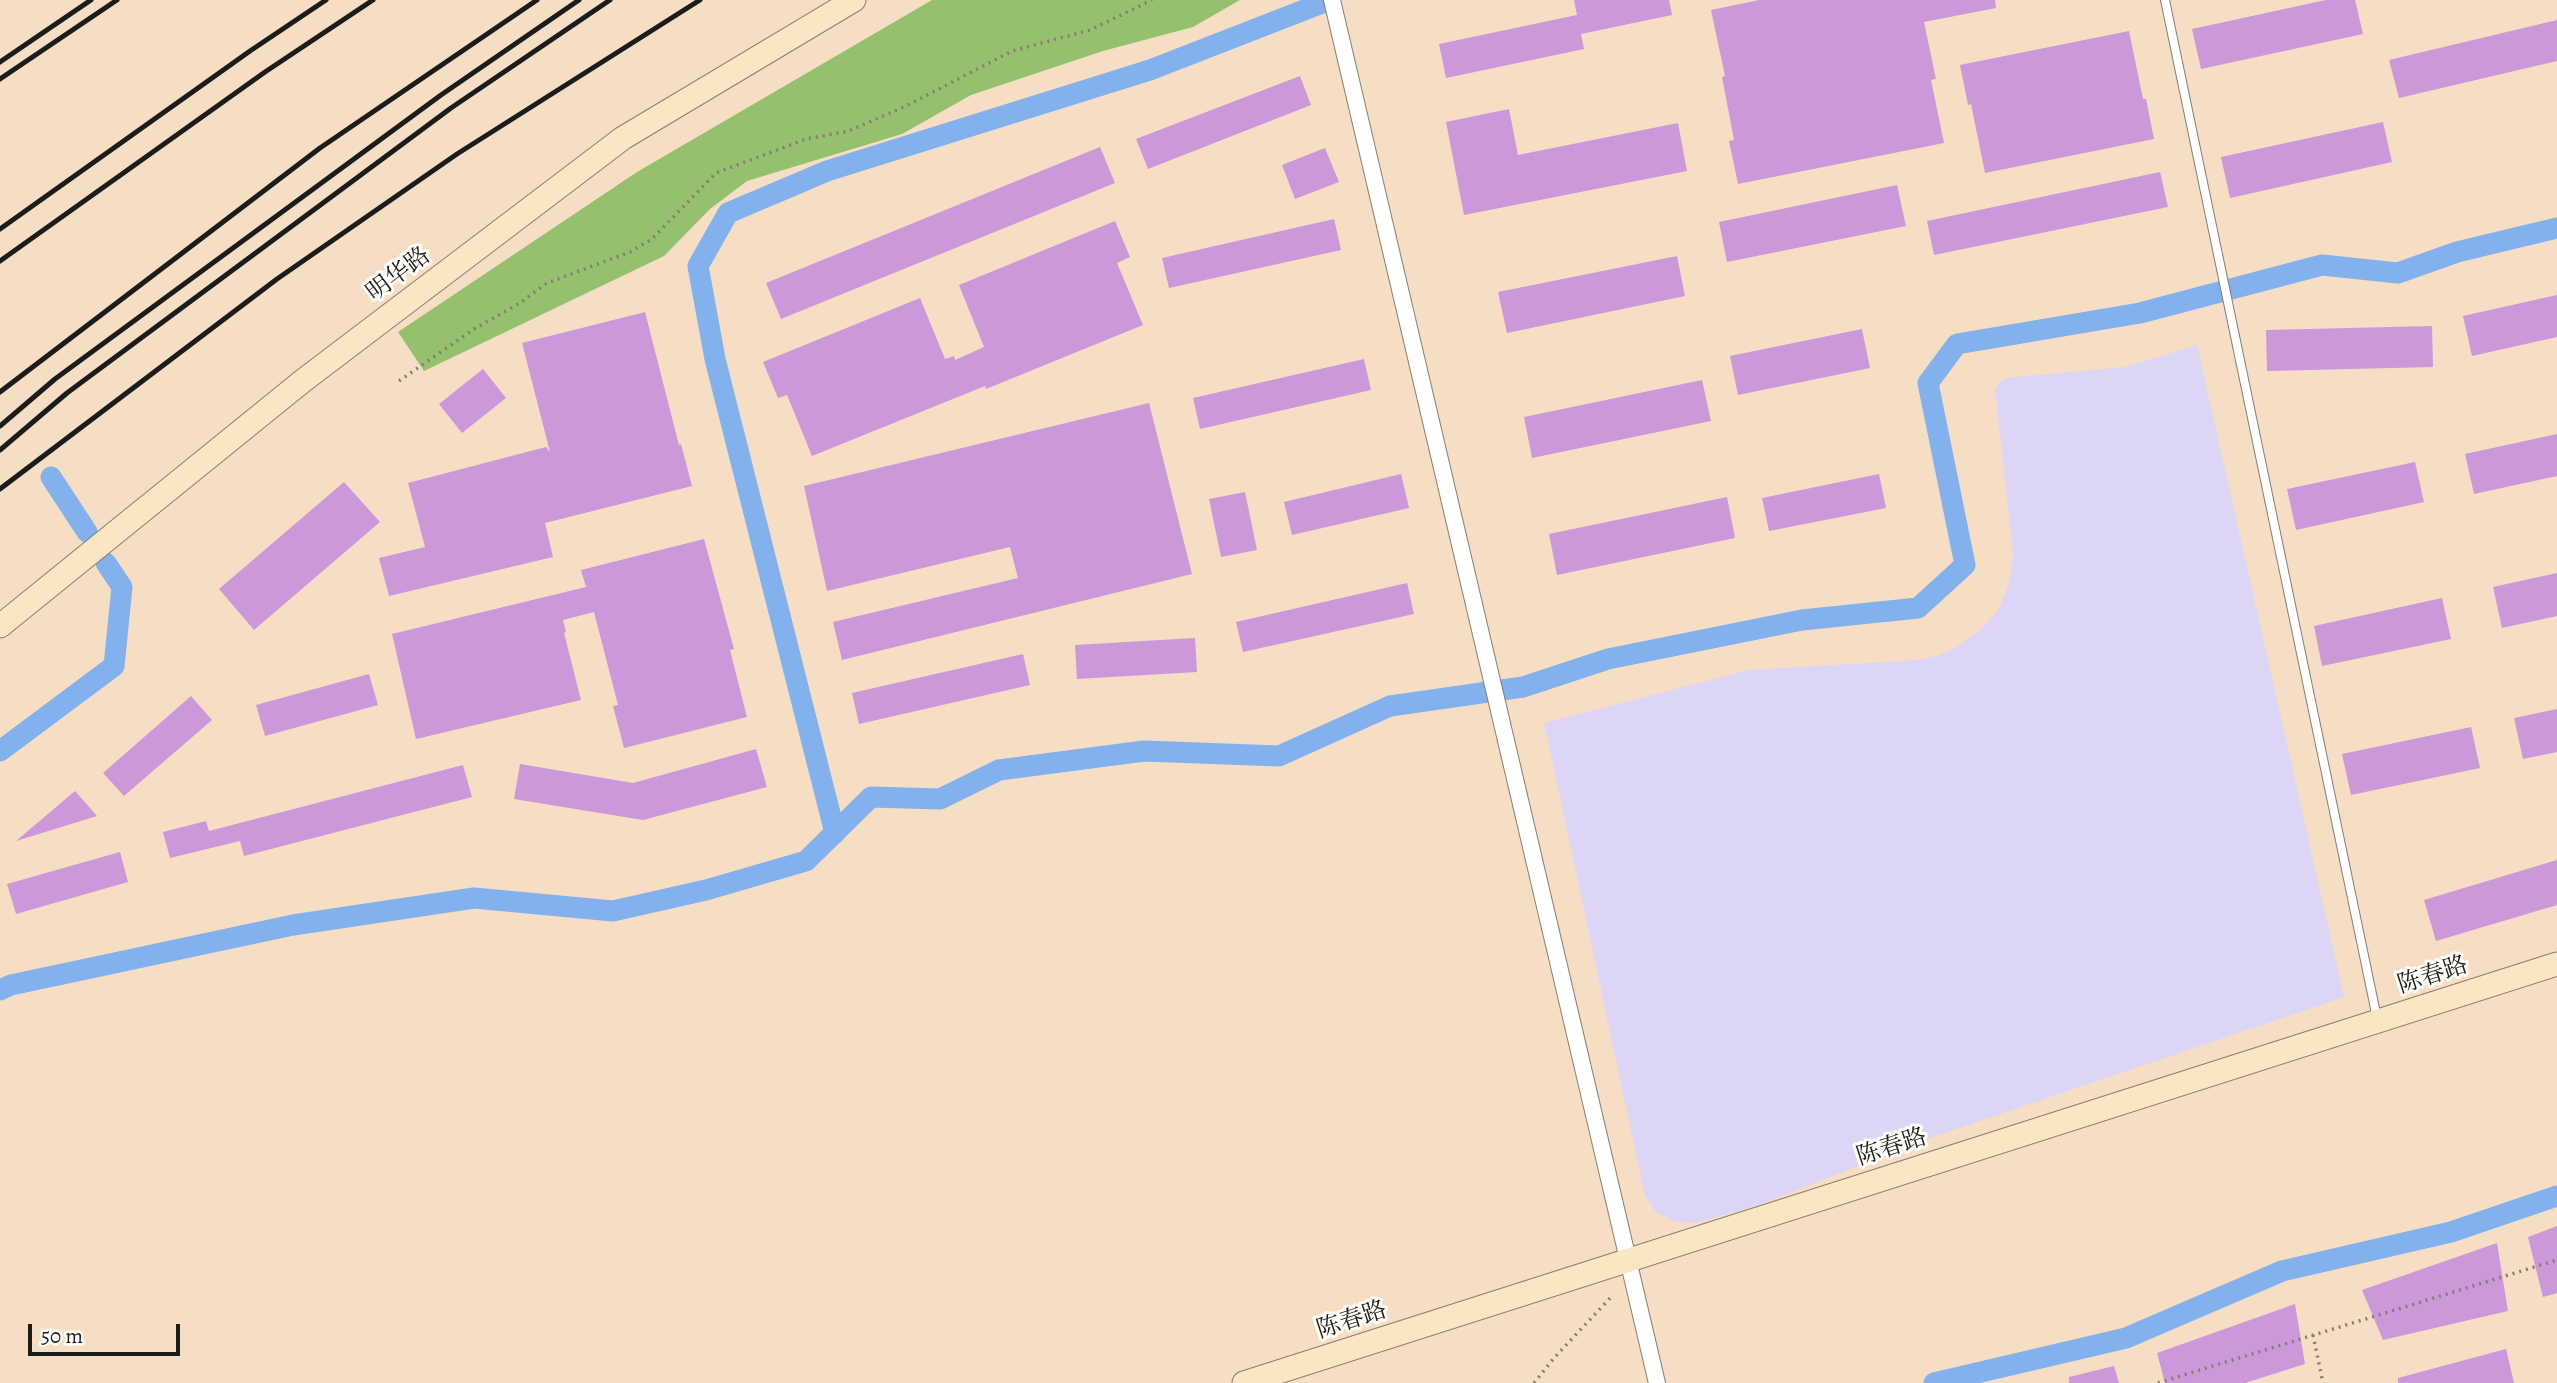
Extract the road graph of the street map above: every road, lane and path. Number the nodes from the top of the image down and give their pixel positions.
1 (853, 0) edge
2 (1152, 0) edge
3 (1332, 0) edge
4 (2165, 0) edge
5 (399, 381) dead end
6 (0, 626) edge
7 (2557, 964) edge
8 (2378, 1021) junction
9 (1628, 1260) junction
10 (2557, 1260) edge
11 (1613, 1295) dead end
12 (2313, 1335) junction
13 (1244, 1383) edge
14 (1534, 1383) edge
15 (1657, 1383) edge
16 (2158, 1383) edge
17 (2323, 1383) edge

1 - 6 street, 明华路
2 - 5 path
3 - 9 street
4 - 8 lane
7 - 8 street, 陈春路
8 - 9 street, 陈春路
9 - 13 street, 陈春路
9 - 15 street
10 - 12 path
11 - 14 path
12 - 16 path
12 - 17 path

